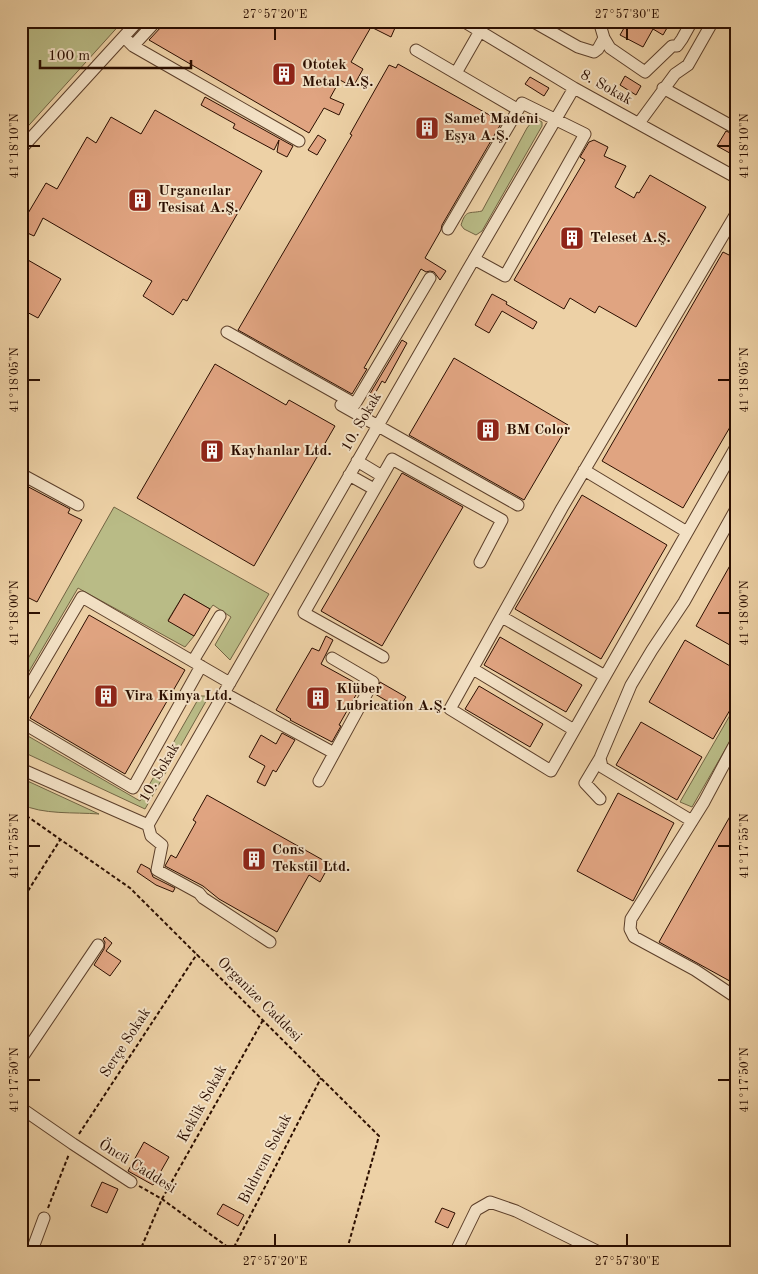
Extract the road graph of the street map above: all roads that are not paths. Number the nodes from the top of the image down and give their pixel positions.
1 (138, 21) edge
2 (156, 21) edge
3 (463, 21) edge
4 (532, 21) edge
5 (599, 21) edge
6 (692, 21) edge
7 (713, 21) edge
8 (479, 27) edge
9 (124, 37) junction
10 (604, 38) junction
11 (133, 46) junction
12 (416, 50) dead end
13 (456, 73) junction
14 (574, 88) junction
15 (663, 88) junction
16 (517, 109) junction
17 (556, 119) junction
18 (639, 123) junction
19 (737, 128) edge
20 (300, 141) dead end
21 (21, 149) edge
22 (737, 178) edge
23 (737, 212) edge
24 (733, 226) edge
25 (448, 229) dead end
26 (474, 259) junction
27 (430, 278) dead end
28 (228, 332) dead end
29 (325, 388) junction
30 (378, 426) junction
31 (737, 445) edge
32 (358, 461) junction
33 (584, 470) junction
34 (21, 474) edge
35 (349, 475) junction
36 (382, 476) junction
37 (374, 489) junction
38 (78, 505) dead end
39 (518, 505) dead end
40 (737, 507) edge
41 (687, 532) junction
42 (480, 562) dead end
43 (220, 616) dead end
44 (502, 616) junction
45 (383, 656) dead end
46 (332, 658) dead end
47 (197, 664) junction
48 (472, 669) junction
49 (605, 676) junction
50 (230, 683) junction
51 (224, 693) junction
52 (21, 700) edge
53 (21, 722) edge
54 (574, 730) junction
55 (737, 740) edge
56 (334, 753) junction
57 (600, 758) junction
58 (21, 769) edge
59 (319, 780) dead end
60 (600, 799) dead end
61 (692, 821) junction
62 (148, 825) junction
63 (270, 942) dead end
64 (98, 945) dead end
65 (737, 998) edge
66 (21, 1059) edge
67 (21, 1108) edge
68 (131, 1182) road end
69 (44, 1218) road end
70 (579, 1248) edge
71 (31, 1253) edge
72 (455, 1253) edge
73 (601, 1253) edge

1 - 9 street
2 - 11 street
3 - 8 street, 8. Sokak
4 - 10 street
5 - 10 street
6 - 10 street
7 - 15 street
8 - 13 street
8 - 14 street, 8. Sokak
9 - 11 street
9 - 21 street
11 - 20 street
12 - 13 street
13 - 16 street
14 - 17 street, 10. Sokak
14 - 18 street, 8. Sokak
15 - 18 street
15 - 19 street
16 - 17 street
16 - 25 street
17 - 26 street, 10. Sokak
17 - 26 street
18 - 22 street, 8. Sokak
23 - 24 street
24 - 33 street
26 - 30 street, 10. Sokak
27 - 29 street
28 - 29 street
29 - 30 street
30 - 32 street, 10. Sokak
30 - 39 street
31 - 41 street
32 - 35 street, 10. Sokak
32 - 36 street
33 - 41 street
33 - 44 street
34 - 38 street
35 - 37 street
35 - 50 street, 10. Sokak
36 - 37 street
36 - 42 street
37 - 45 street
40 - 57 street
41 - 49 street
43 - 47 street
44 - 48 street
44 - 49 street
46 - 56 street
47 - 50 street
47 - 52 street
47 - 53 street
48 - 54 street
48 - 54 street
49 - 54 street
50 - 51 street, 10. Sokak
51 - 56 street
51 - 62 street, 10. Sokak
55 - 61 street
56 - 59 street
57 - 60 street
57 - 61 street
58 - 62 street
61 - 65 street
62 - 63 street
64 - 66 street
67 - 68 street, Öncü Caddesi
69 - 71 street
70 - 72 street
70 - 73 street

